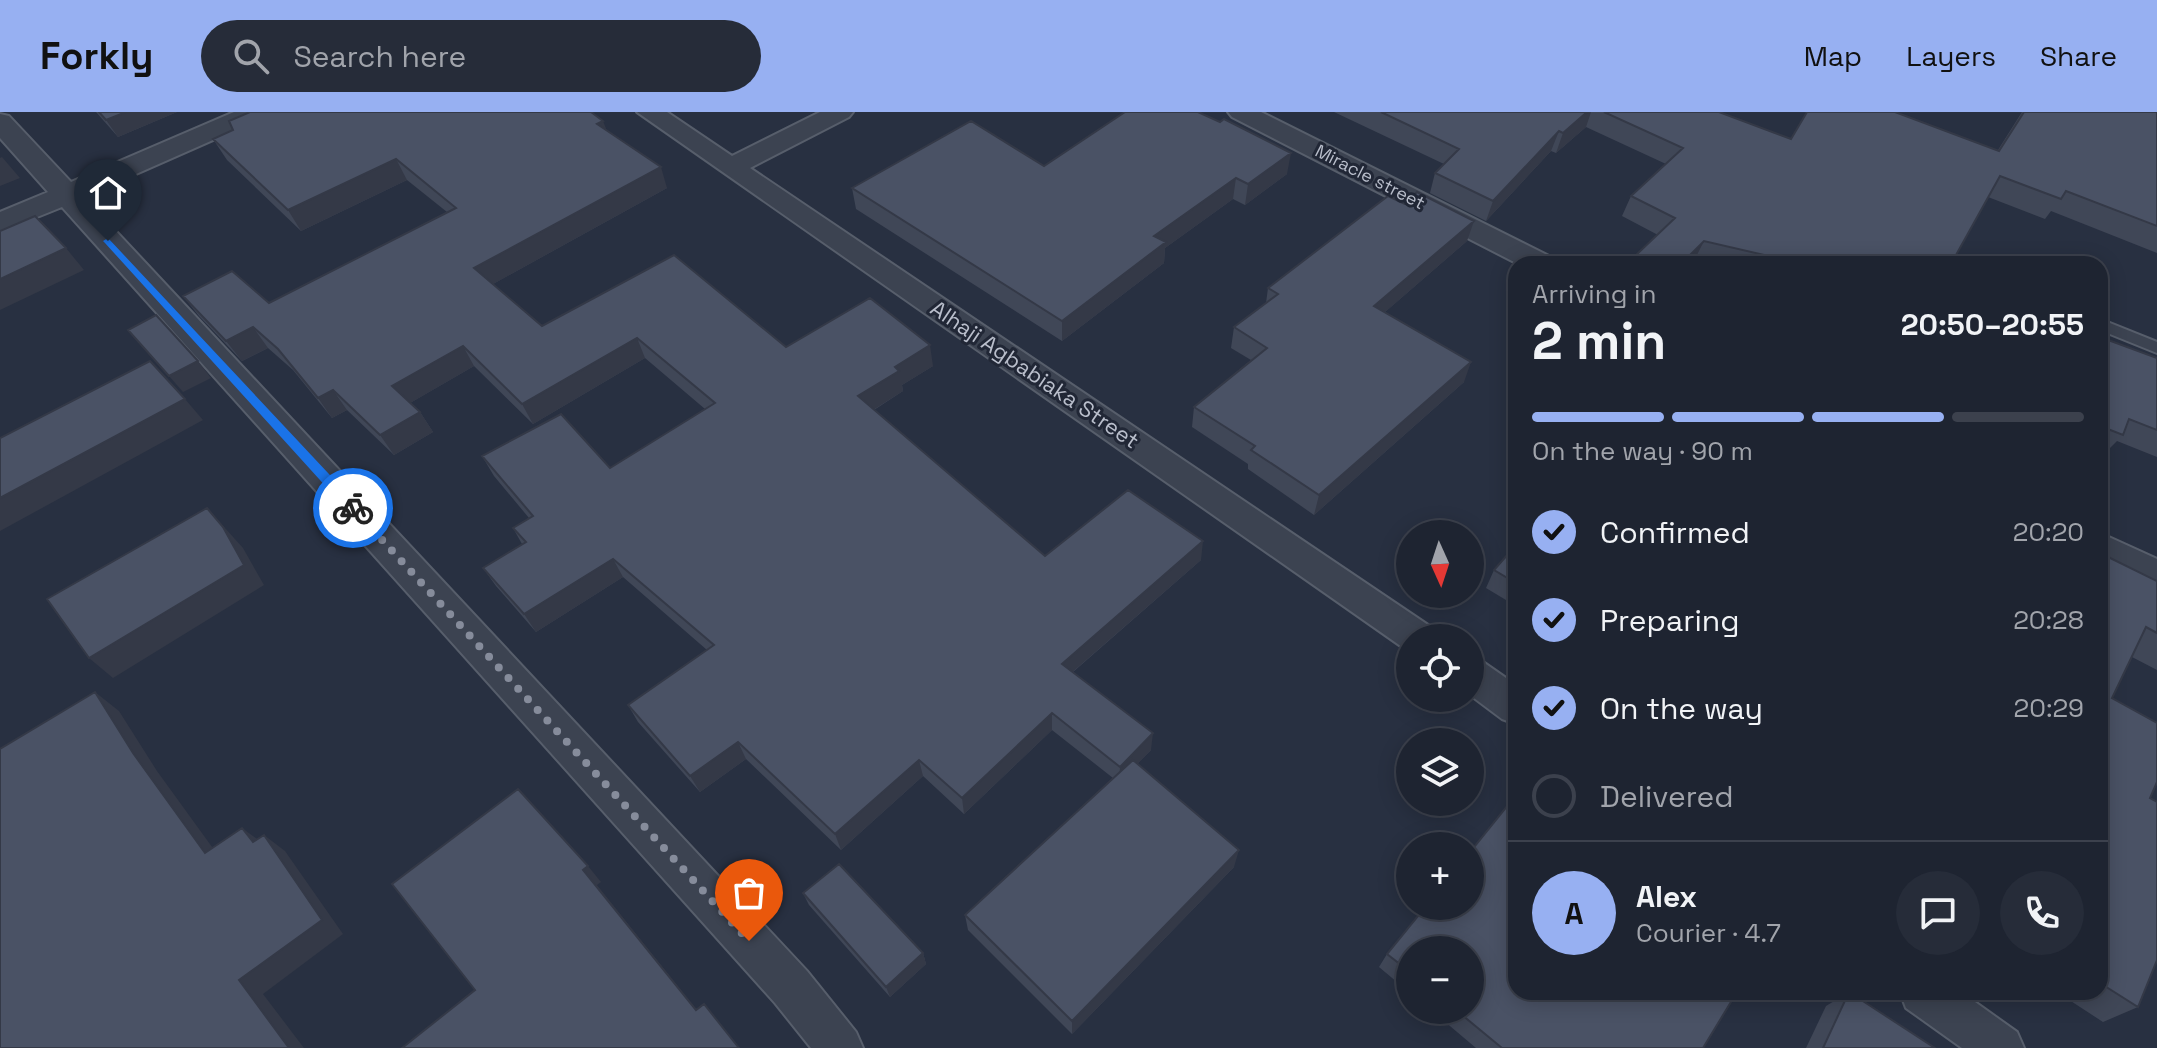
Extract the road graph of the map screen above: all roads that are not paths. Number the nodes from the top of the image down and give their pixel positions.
1 (256, 112) edge
2 (650, 112) edge
3 (840, 112) edge
4 (1241, 112) edge
5 (0, 122) edge
6 (732, 166) junction
7 (65, 194) junction
8 (0, 223) edge
9 (1525, 256) edge
10 (2108, 327) edge
11 (2157, 348) edge
12 (2108, 551) edge
13 (2157, 575) edge
14 (1398, 624) edge
15 (1484, 684) edge
16 (1508, 701) edge
17 (1933, 1000) edge
18 (840, 1048) edge
19 (2001, 1048) edge

1 - 7 street
2 - 6 street, Alhaji Agbabiaka Street
3 - 6 street
4 - 9 street, Miracle street
5 - 7 street
6 - 14 street, Alhaji Agbabiaka Street
7 - 8 street
7 - 18 street
10 - 11 lane
12 - 13 street
15 - 16 street
17 - 19 street

